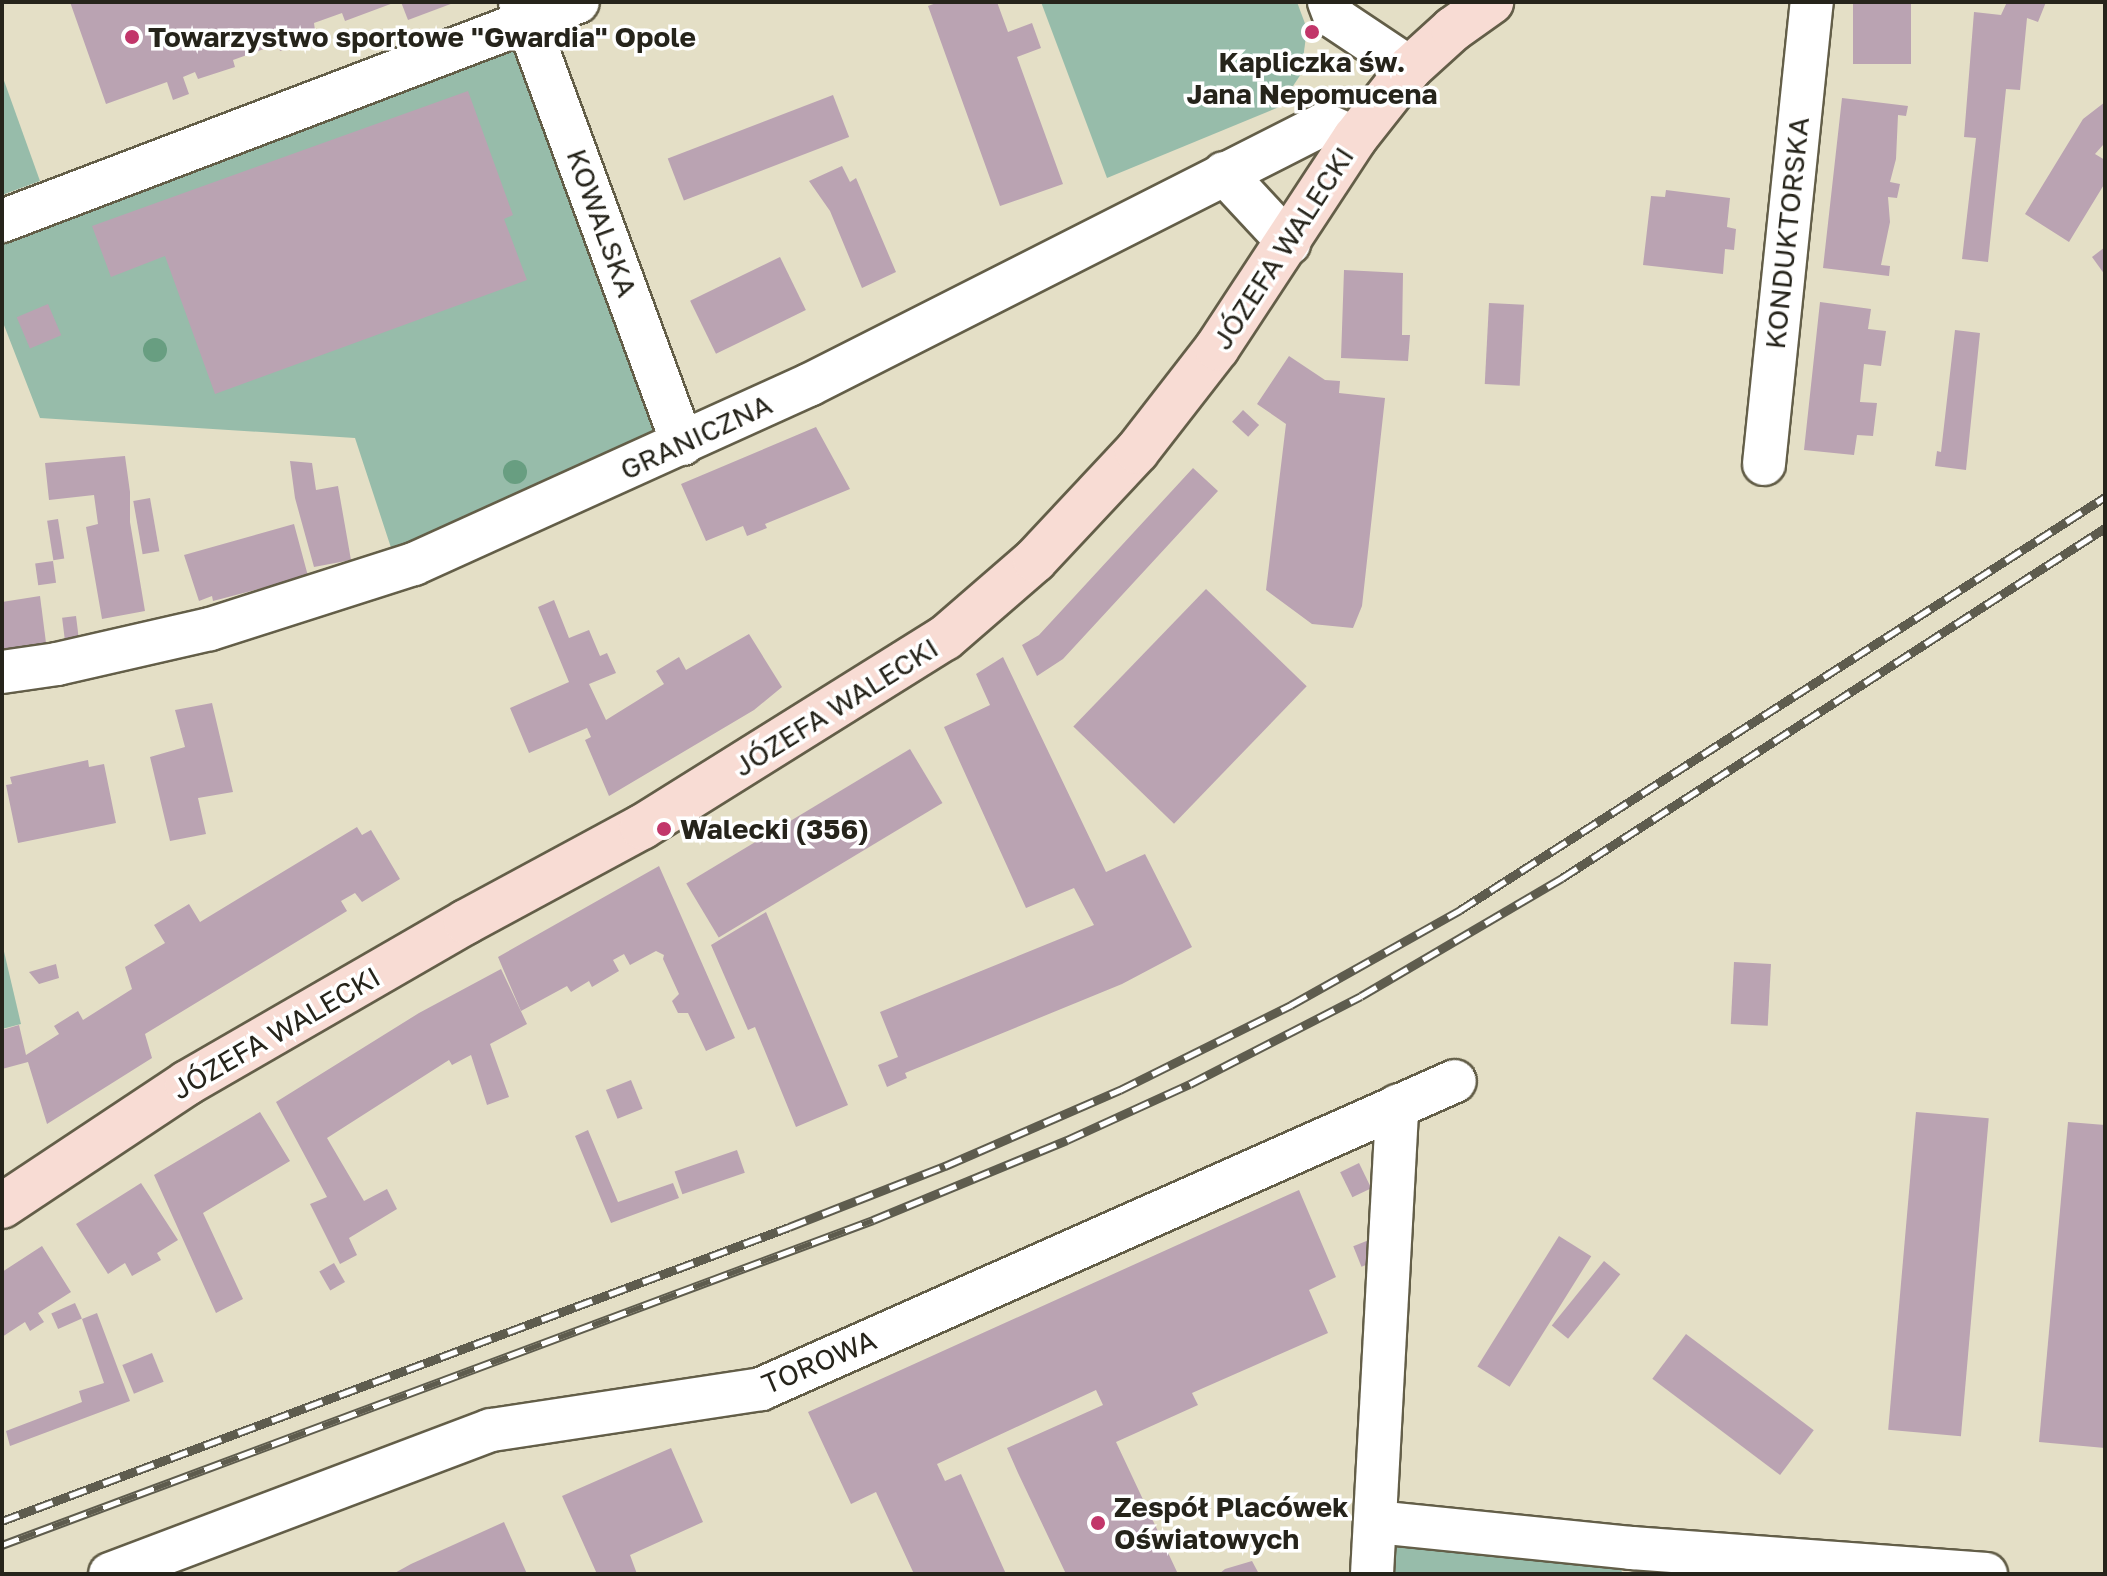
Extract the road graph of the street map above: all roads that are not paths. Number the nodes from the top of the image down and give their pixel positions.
1 (578, 2) edge
2 (1329, 2) edge
3 (1491, 2) edge
4 (1812, 2) edge
5 (523, 12) edge
6 (1410, 68) junction
7 (1355, 138) junction
8 (1224, 173) junction
9 (2, 221) edge
10 (1289, 243) junction
11 (683, 444) junction
12 (1764, 464) dead end
13 (2, 672) edge
14 (1455, 1081) dead end
15 (1397, 1106) junction
16 (2, 1206) edge
17 (1376, 1522) junction
18 (1632, 1561) edge
19 (1874, 1570) edge
20 (110, 1574) edge
21 (1372, 1574) edge
22 (1986, 1574) edge

1 - 5 street
2 - 6 street
3 - 6 main road, JÓZEFA WALECKI
4 - 12 street, KONDUKTORSKA
5 - 9 street
5 - 11 street, KOWALSKA
6 - 7 main road, JÓZEFA WALECKI
7 - 8 street, GRANICZNA
7 - 10 main road, JÓZEFA WALECKI
8 - 10 street
8 - 11 street, GRANICZNA
10 - 16 main road, JÓZEFA WALECKI
11 - 13 street, GRANICZNA
14 - 15 street, TOROWA
15 - 17 street
15 - 20 street, TOROWA
17 - 18 street
17 - 21 street
18 - 19 street
19 - 22 street

